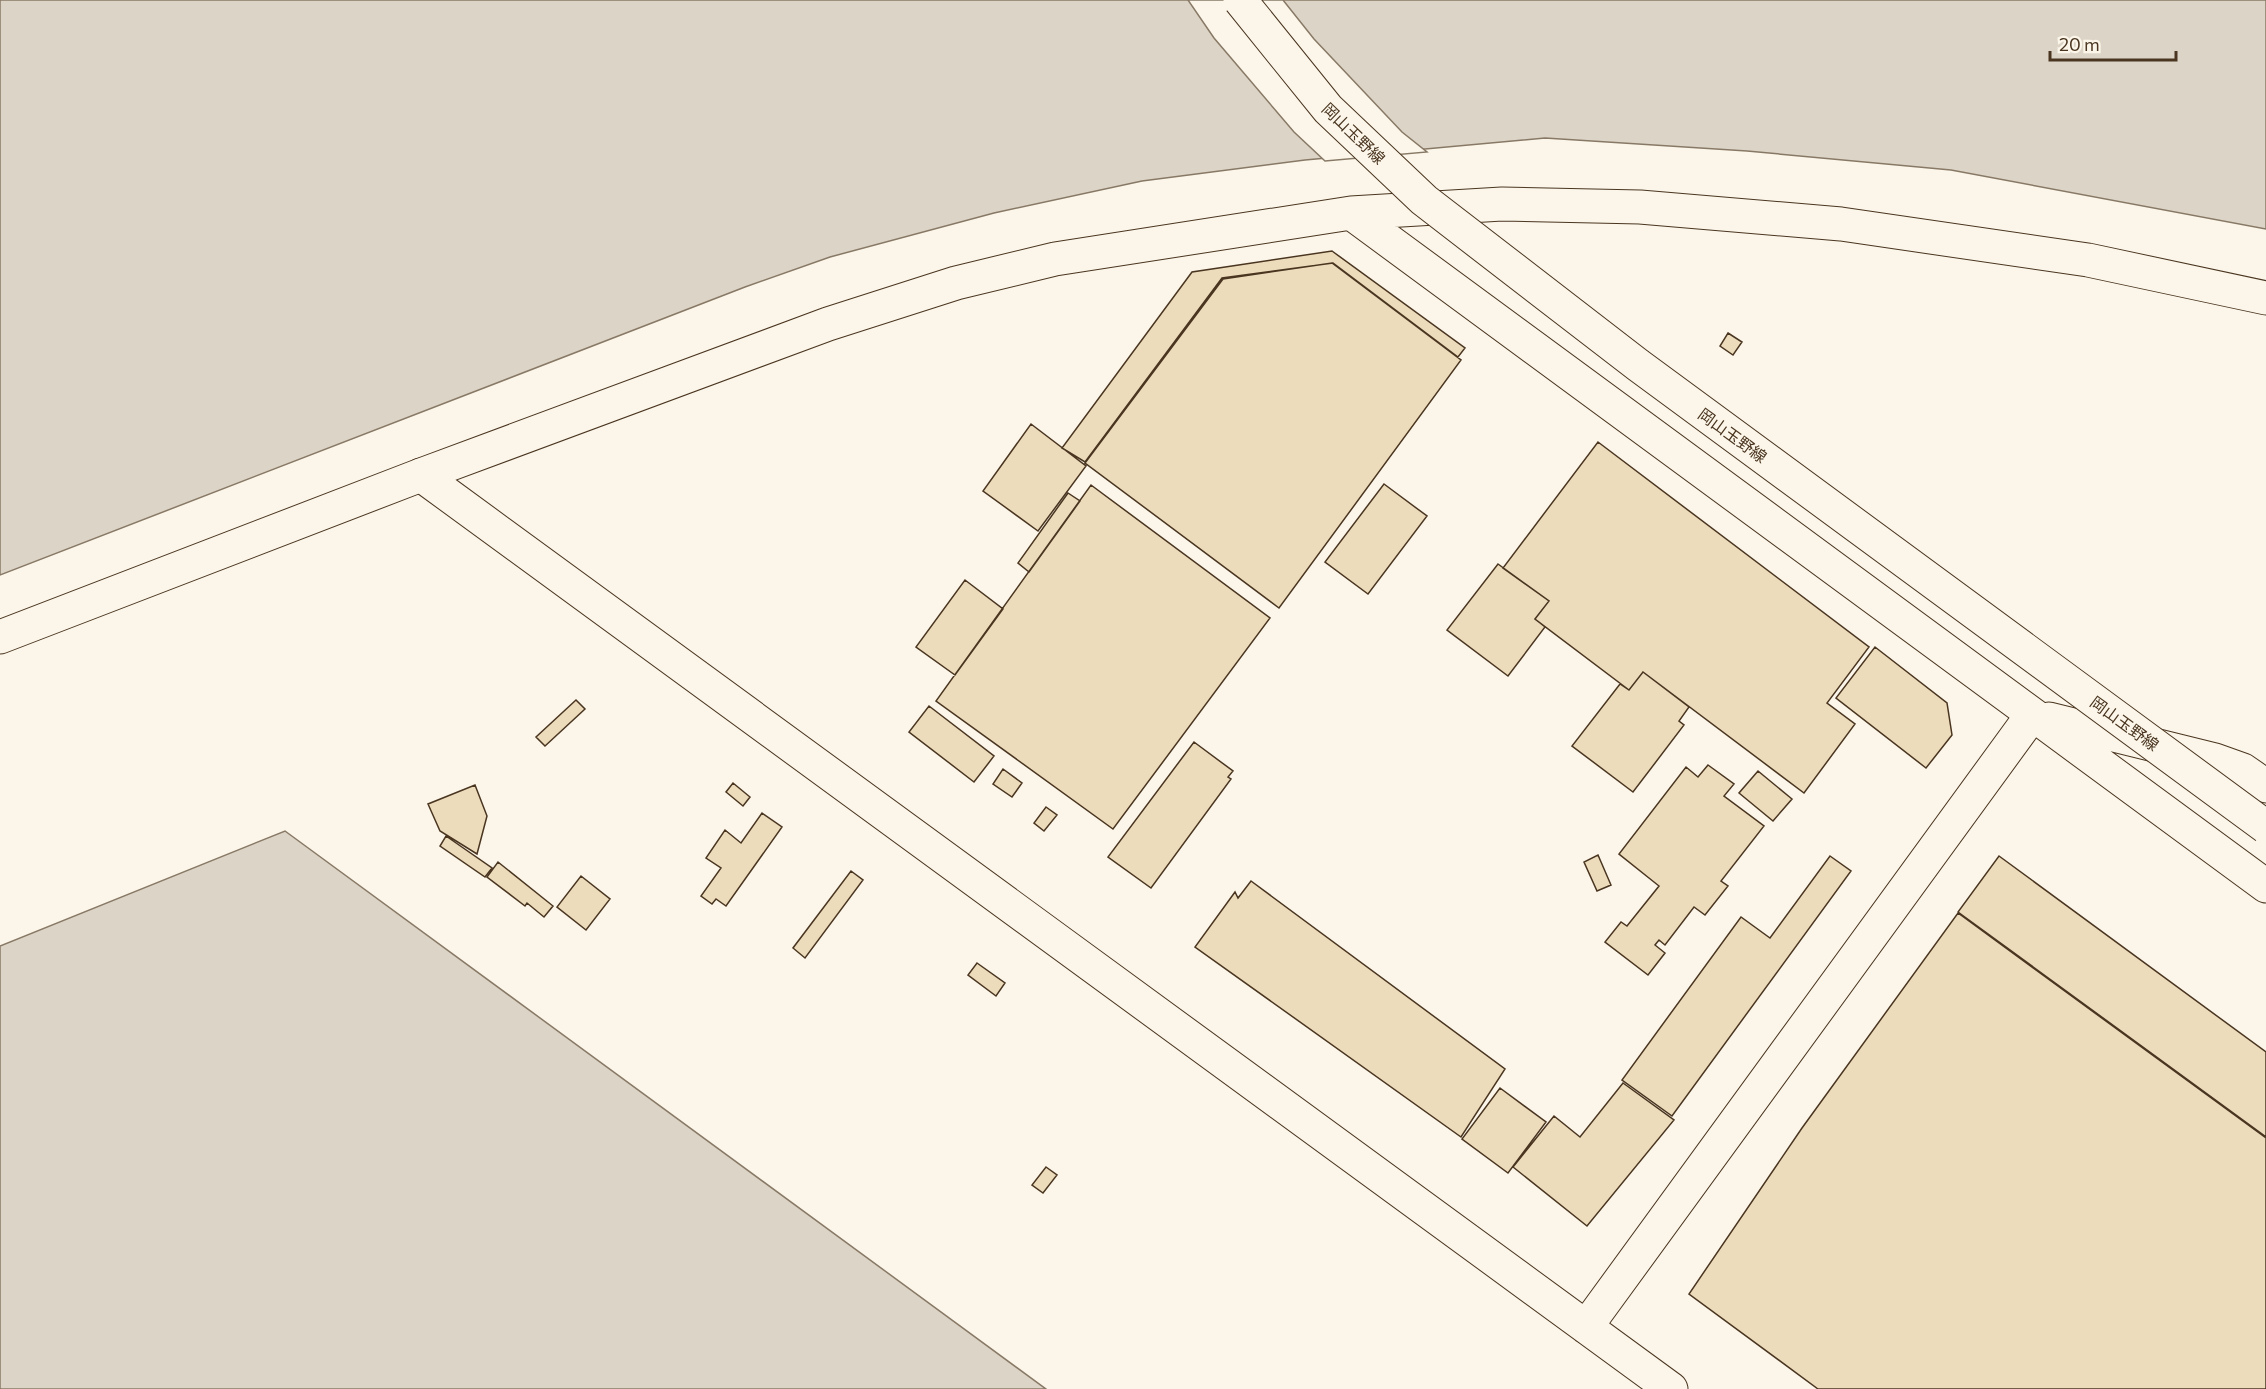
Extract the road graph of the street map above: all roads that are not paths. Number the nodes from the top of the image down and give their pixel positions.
1 (1240, 0) edge
2 (1351, 213) junction
3 (2266, 298) edge
4 (421, 476) junction
5 (0, 637) edge
6 (2032, 715) junction
7 (2266, 786) edge
8 (2266, 827) edge
9 (2266, 886) edge
10 (1586, 1327) junction
11 (1671, 1389) edge

1 - 8 street, 岡山玉野線, bridge
2 - 3 street
2 - 4 street
2 - 6 street
4 - 5 street
4 - 10 street
6 - 7 street
6 - 9 street
6 - 10 street
10 - 11 street

